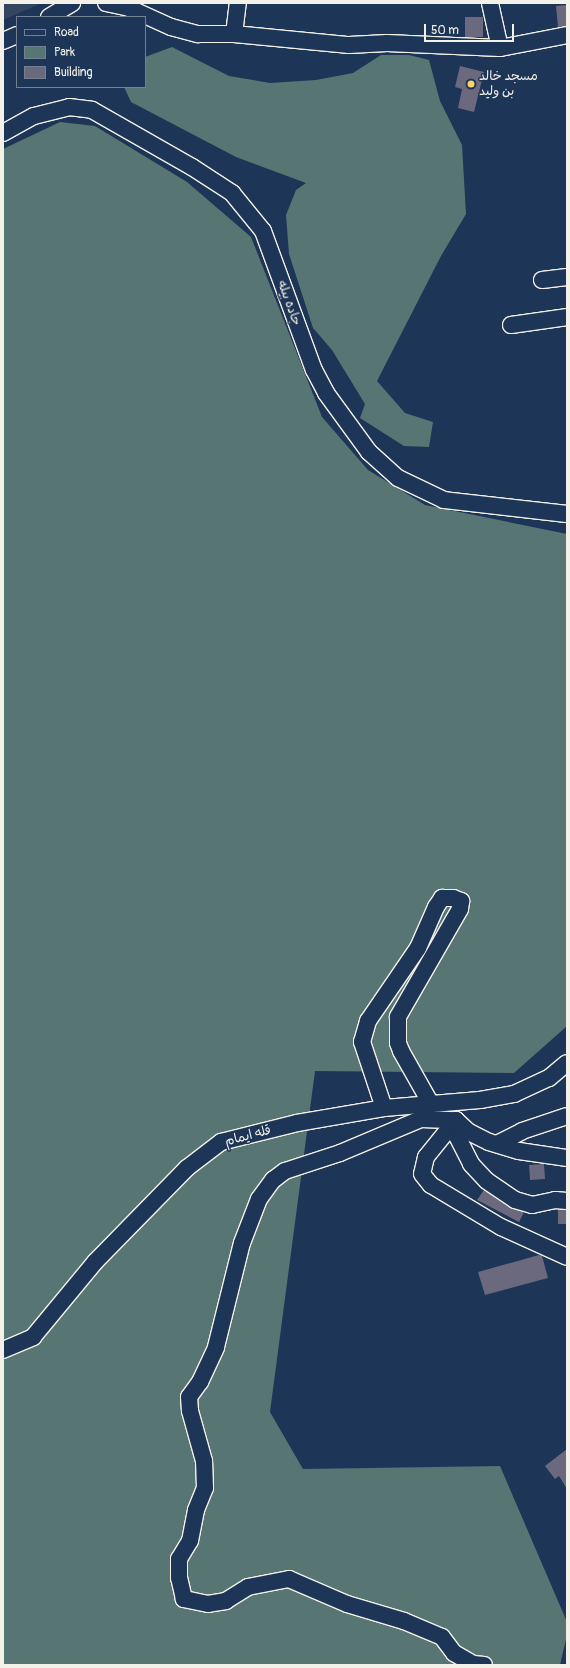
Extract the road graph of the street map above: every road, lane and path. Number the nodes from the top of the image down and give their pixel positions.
1 (72, 3) edge
2 (106, 3) edge
3 (238, 3) edge
4 (490, 3) edge
5 (51, 16) edge
6 (234, 34) junction
7 (16, 35) edge
8 (567, 35) edge
9 (3, 41) edge
10 (500, 48) junction
11 (3, 133) edge
12 (567, 277) edge
13 (542, 280) dead end
14 (567, 317) edge
15 (511, 325) dead end
16 (567, 514) edge
17 (567, 1063) edge
18 (431, 1104) junction
19 (384, 1108) junction
20 (567, 1116) edge
21 (456, 1120) junction
22 (497, 1144) junction
23 (567, 1158) edge
24 (567, 1201) edge
25 (567, 1257) edge
26 (3, 1350) edge
27 (484, 1665) edge

1 - 5 street
2 - 6 street
3 - 6 street
4 - 10 street
6 - 10 street
7 - 9 street
8 - 10 street
11 - 16 street, جاده بیله
12 - 13 street
14 - 15 street
17 - 18 street, قله ایمام
18 - 19 street, قله ایمام
18 - 19 street
19 - 26 street, قله ایمام
20 - 22 street
21 - 22 street
21 - 24 street
21 - 25 street
21 - 27 street
22 - 23 street

